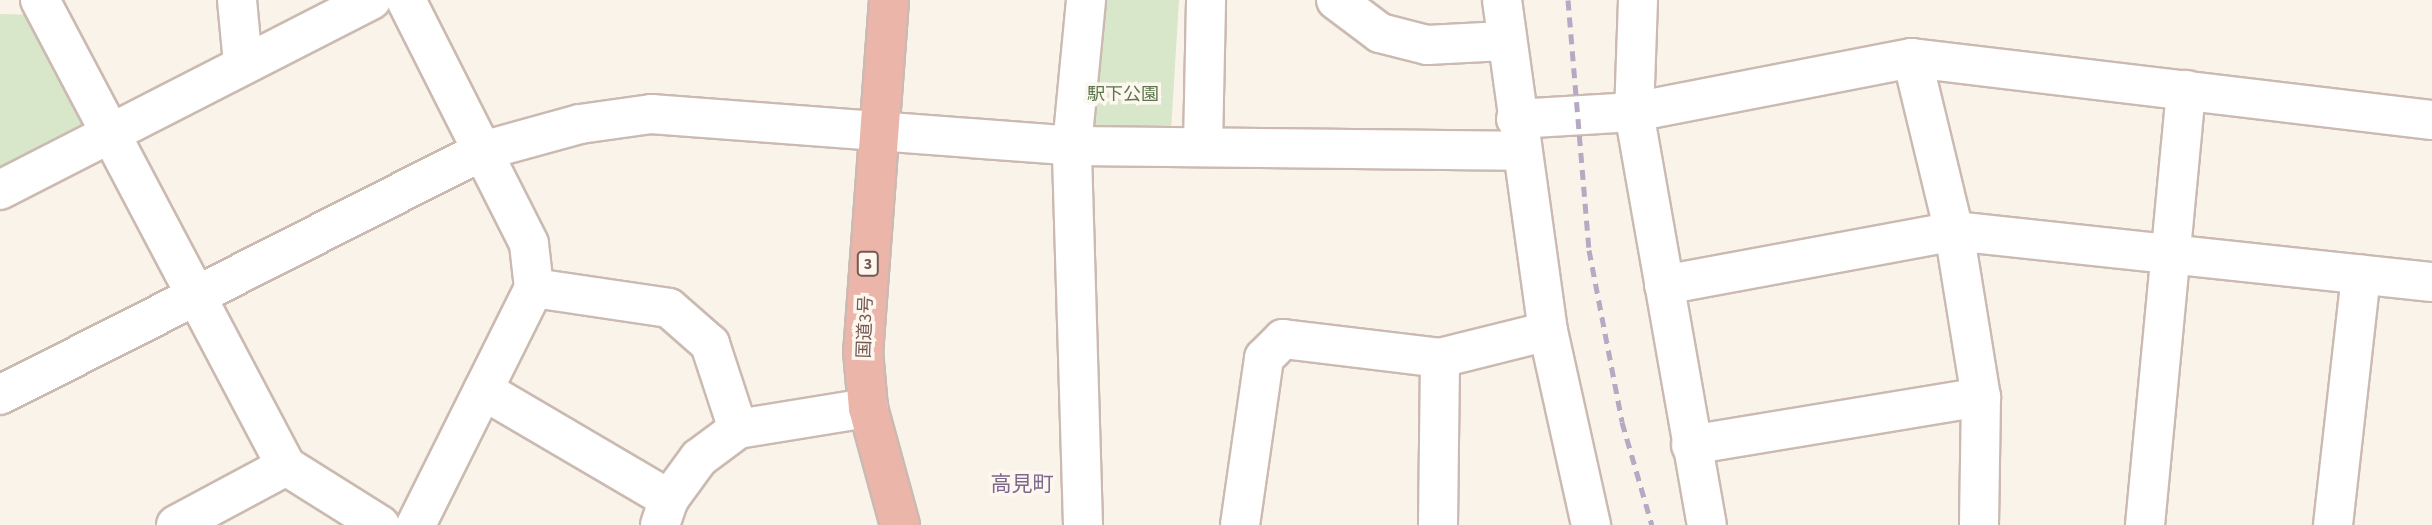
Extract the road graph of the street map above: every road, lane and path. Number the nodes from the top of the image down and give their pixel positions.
1 (40, 0) edge
2 (237, 0) edge
3 (371, 0) edge
4 (406, 0) edge
5 (889, 0) edge
6 (1086, 0) edge
7 (1206, 0) edge
8 (1336, 0) edge
9 (1502, 0) edge
10 (1638, 0) edge
11 (1504, 41) junction
12 (1913, 58) junction
13 (243, 63) junction
14 (2186, 90) junction
15 (1634, 112) junction
16 (2432, 120) edge
17 (876, 132) junction
18 (1518, 135) junction
19 (110, 136) junction
20 (1072, 146) junction
21 (1203, 146) junction
22 (482, 151) junction
23 (0, 190) edge
24 (1954, 231) junction
25 (2169, 254) junction
26 (2361, 275) junction
27 (2432, 282) edge
28 (1664, 285) junction
29 (534, 288) junction
30 (196, 298) junction
31 (1548, 331) junction
32 (1440, 358) junction
33 (483, 390) junction
34 (0, 396) edge
35 (1982, 397) junction
36 (867, 408) junction
37 (738, 429) junction
38 (1691, 445) junction
39 (286, 466) junction
40 (665, 512) edge
41 (176, 525) edge
42 (380, 525) edge
43 (416, 525) edge
44 (900, 525) edge
45 (1083, 525) edge
46 (1240, 525) edge
47 (1438, 525) edge
48 (1591, 525) edge
49 (1707, 525) edge
50 (1979, 525) edge
51 (2145, 525) edge
52 (2333, 525) edge

1 - 19 street
2 - 13 street
3 - 13 street
4 - 22 street
5 - 17 highway, 国道3号 / 3
6 - 20 street
7 - 21 street
8 - 11 street
9 - 11 street
10 - 15 street
11 - 18 street
12 - 14 street
12 - 15 street
12 - 24 street
13 - 19 street
14 - 16 street
14 - 25 street
15 - 18 street
15 - 28 street
17 - 20 street
17 - 22 street
17 - 36 highway, 国道3号 / 3
18 - 21 street
18 - 31 street
19 - 23 street
19 - 30 street
20 - 21 street
20 - 45 street
22 - 29 street
22 - 30 street
24 - 25 street
24 - 28 street
24 - 35 street
25 - 26 street
25 - 51 street
26 - 27 street
26 - 52 street
28 - 38 street
29 - 33 street
29 - 37 street
30 - 34 street
30 - 39 street
31 - 32 street
31 - 48 street
32 - 46 street
32 - 47 street
33 - 40 street
33 - 43 street
35 - 38 street
35 - 50 street
36 - 37 street
36 - 44 highway, 国道3号 / 3
37 - 40 street
38 - 49 street
39 - 41 street
39 - 42 street

